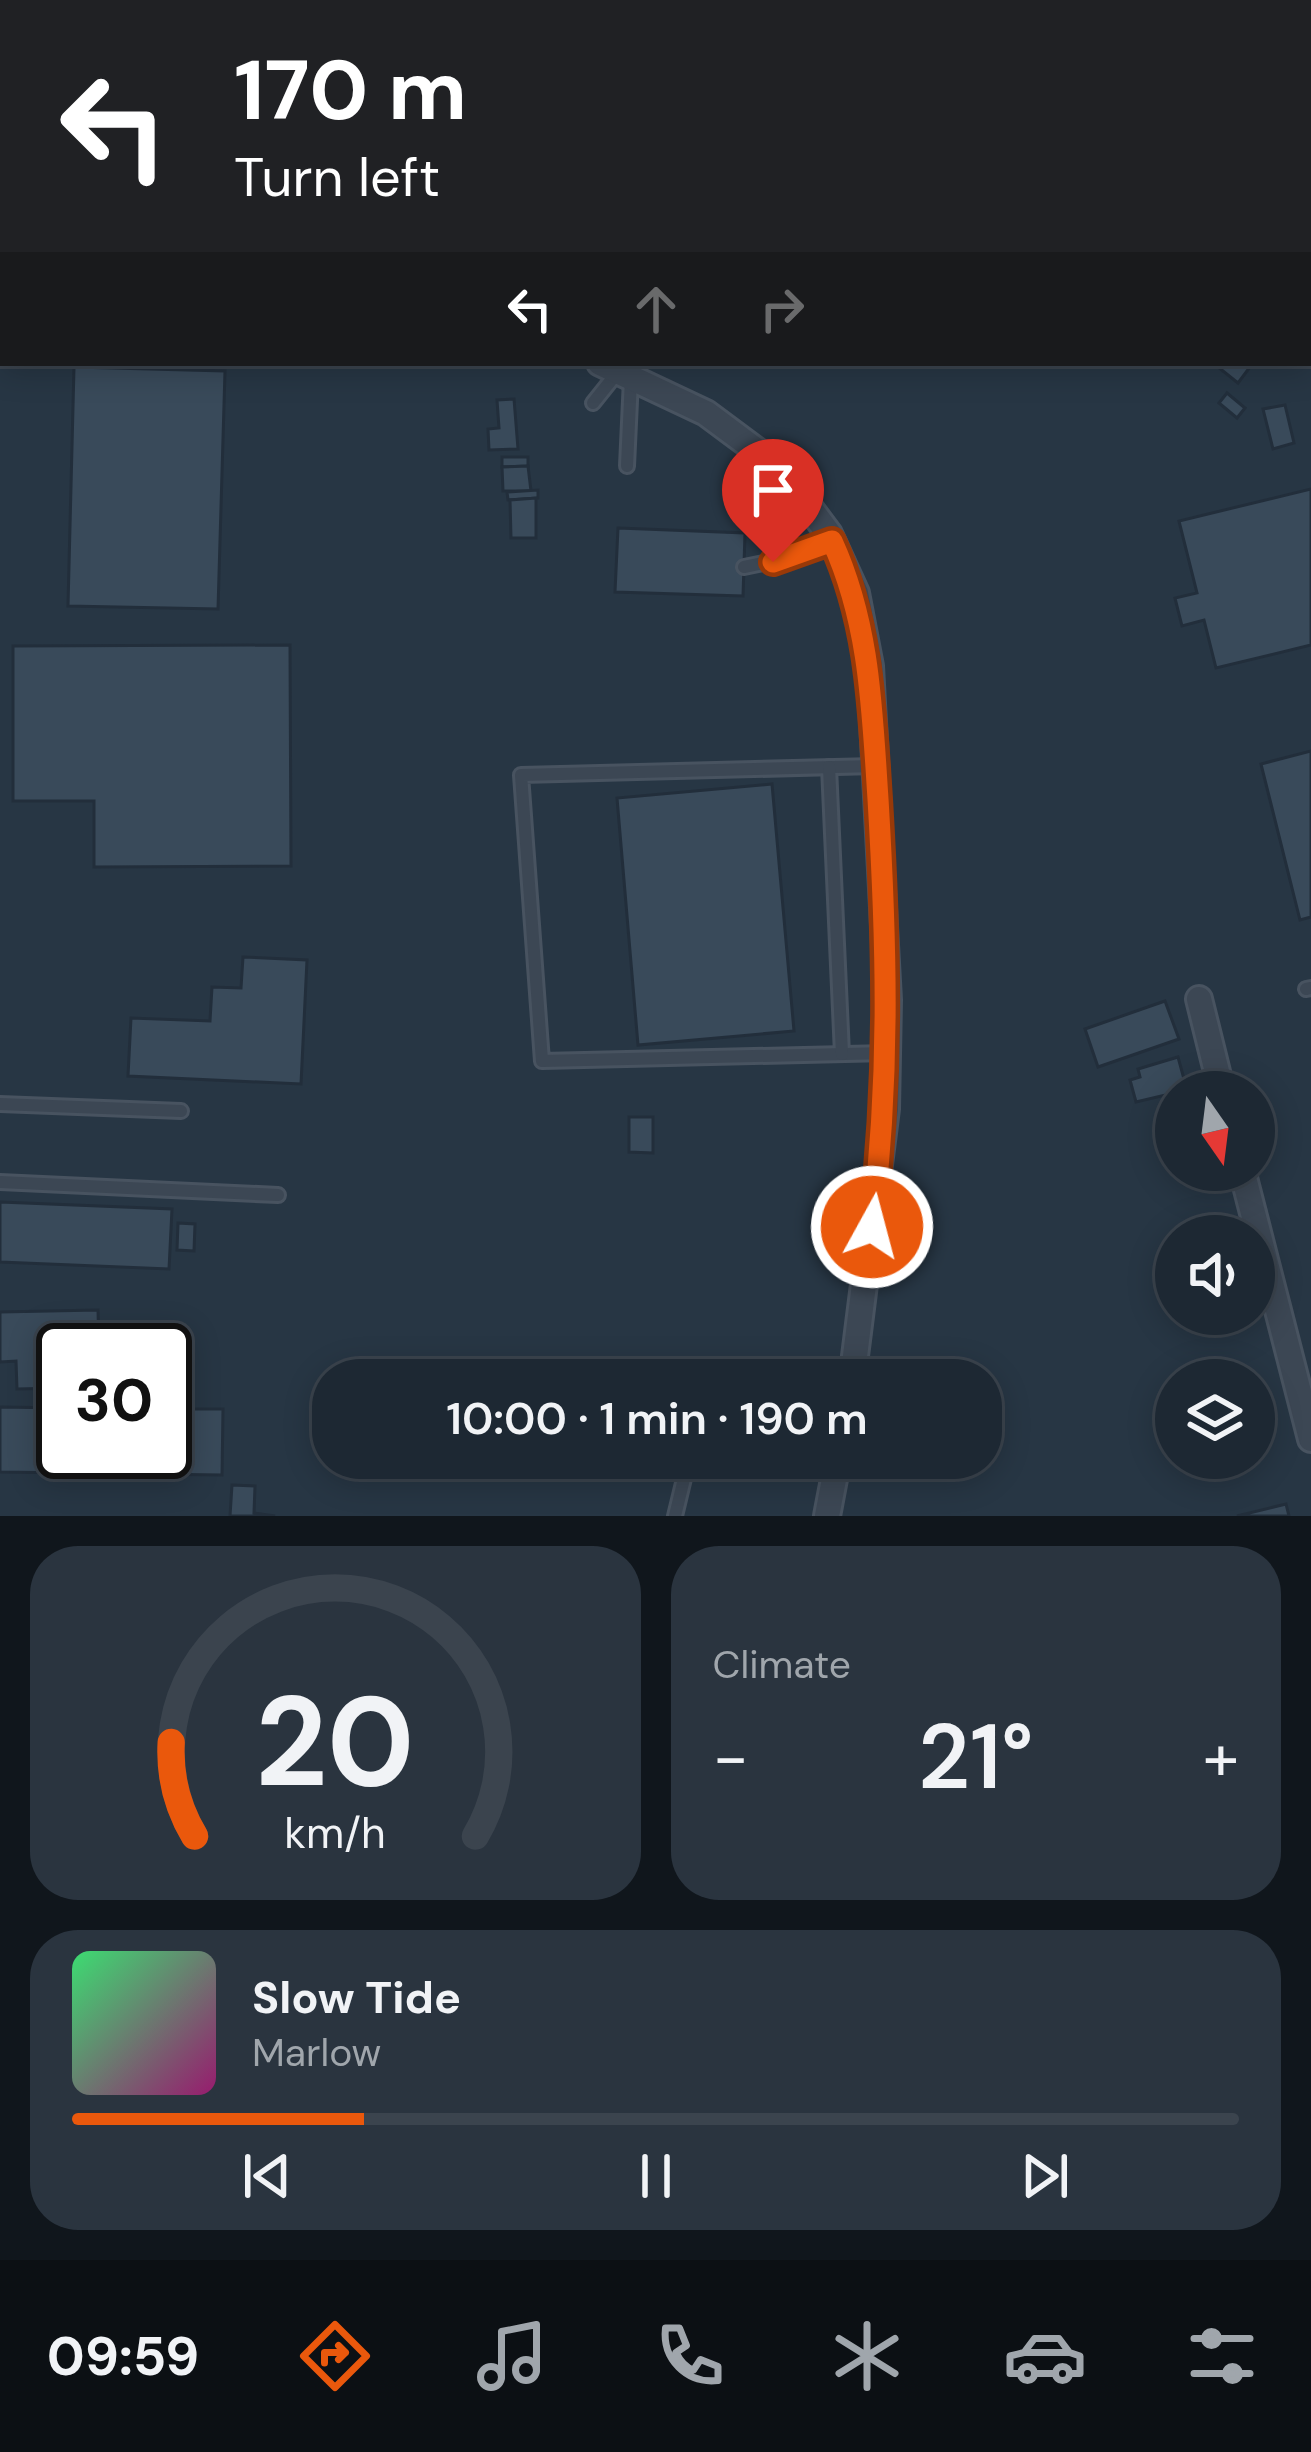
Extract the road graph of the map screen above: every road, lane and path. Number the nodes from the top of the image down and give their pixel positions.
1 (616, 372) edge
2 (593, 403) dead end
3 (627, 466) dead end
4 (832, 541) junction
5 (744, 567) dead end
6 (876, 766) junction
7 (830, 767) junction
8 (1199, 999) dead end
9 (887, 1053) junction
10 (842, 1054) junction
11 (1217, 1071) edge
12 (0, 1104) edge
13 (181, 1111) dead end
14 (0, 1182) edge
15 (1247, 1191) edge
16 (278, 1196) dead end
17 (855, 1359) edge
18 (1311, 1438) edge
19 (684, 1479) edge
20 (834, 1479) edge
21 (675, 1516) edge
22 (827, 1516) edge

1 - 2 lane
1 - 3 lane
1 - 4 street
4 - 5 lane
4 - 6 street
6 - 7 lane
6 - 9 street
7 - 10 lane
7 - 10 lane
8 - 11 street
9 - 10 lane
9 - 17 street
12 - 13 lane
14 - 16 lane
15 - 18 street
19 - 21 lane
20 - 22 street

